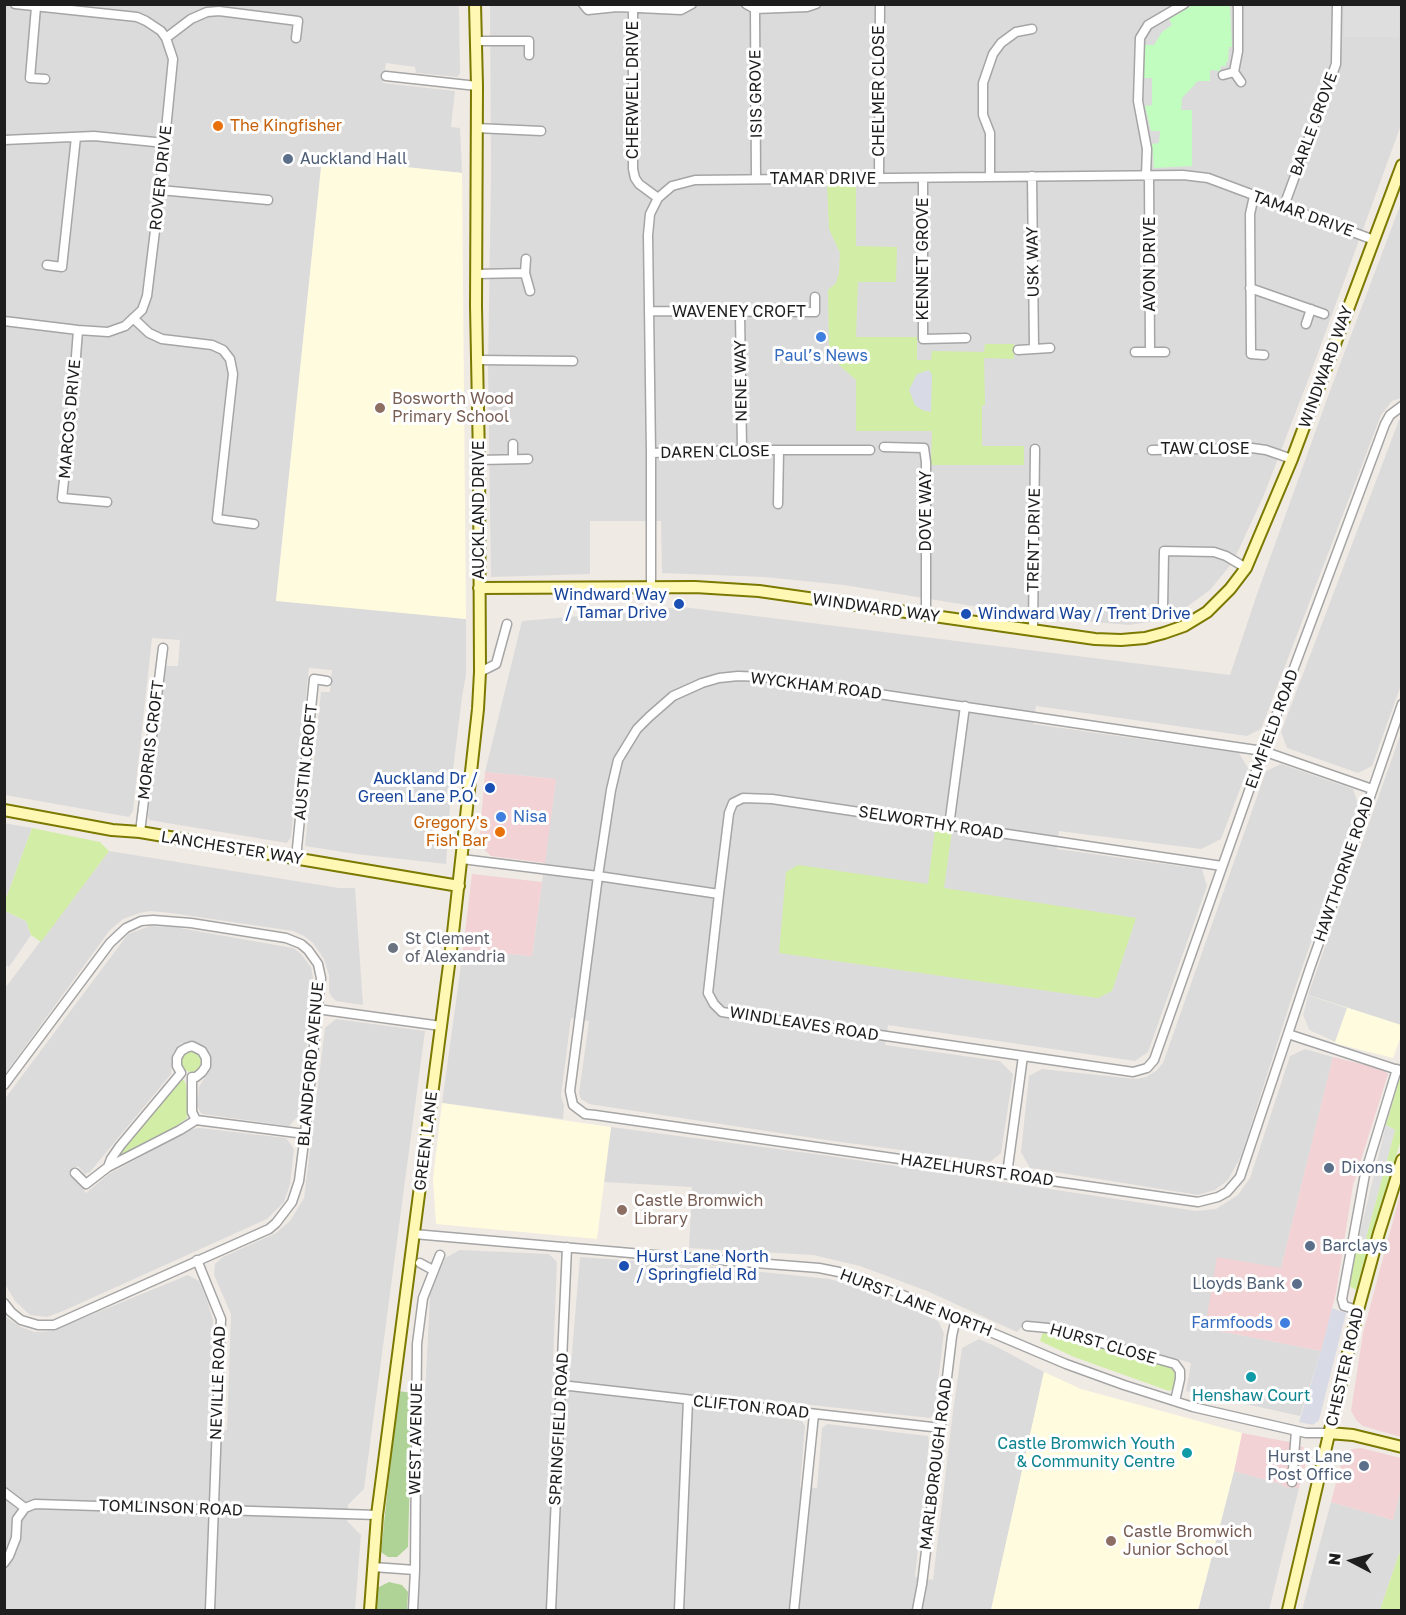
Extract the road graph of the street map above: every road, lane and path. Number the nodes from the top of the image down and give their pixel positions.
1 (15, 4) edge
2 (475, 4) edge
3 (583, 4) edge
4 (692, 4) edge
5 (816, 4) edge
6 (880, 4) edge
7 (1184, 4) edge
8 (1237, 4) edge
9 (1337, 4) edge
10 (750, 6) edge
11 (36, 7) junction
12 (633, 8) junction
13 (1032, 29) dead end
14 (166, 38) junction
15 (296, 38) dead end
16 (475, 41) junction
17 (529, 54) dead end
18 (1233, 72) junction
19 (1222, 75) dead end
20 (386, 76) dead end
21 (45, 79) dead end
22 (1241, 82) dead end
23 (477, 86) junction
24 (476, 128) junction
25 (542, 131) dead end
26 (76, 137) junction
27 (4, 140) edge
28 (165, 143) junction
29 (1401, 165) edge
30 (990, 176) junction
31 (1032, 176) junction
32 (1148, 176) junction
33 (879, 178) junction
34 (756, 179) junction
35 (923, 179) junction
36 (1398, 188) edge
37 (160, 190) junction
38 (1254, 196) junction
39 (658, 198) junction
40 (268, 200) dead end
41 (1284, 206) junction
42 (1374, 240) junction
43 (526, 259) dead end
44 (47, 265) dead end
45 (525, 273) junction
46 (476, 274) junction
47 (1250, 288) junction
48 (530, 291) dead end
49 (815, 297) dead end
50 (1311, 309) junction
51 (649, 312) junction
52 (740, 312) junction
53 (1324, 314) dead end
54 (134, 318) junction
55 (4, 321) edge
56 (1306, 324) dead end
57 (78, 330) junction
58 (966, 338) dead end
59 (1034, 348) junction
60 (1050, 348) dead end
61 (1018, 350) dead end
62 (1135, 351) dead end
63 (1150, 352) junction
64 (1165, 352) dead end
65 (1264, 355) dead end
66 (477, 360) junction
67 (573, 361) dead end
68 (1401, 406) edge
69 (513, 444) dead end
70 (884, 447) dead end
71 (1035, 449) dead end
72 (742, 450) junction
73 (870, 450) dead end
74 (1152, 450) dead end
75 (779, 451) junction
76 (651, 453) junction
77 (513, 459) junction
78 (528, 459) dead end
79 (1292, 459) junction
80 (479, 460) junction
81 (107, 502) dead end
82 (778, 504) dead end
83 (254, 524) dead end
84 (1246, 568) junction
85 (651, 587) junction
86 (479, 588) junction
87 (1163, 608) dead end
88 (926, 615) junction
89 (507, 624) dead end
90 (1033, 631) junction
91 (163, 648) dead end
92 (480, 672) junction
93 (327, 681) dead end
94 (1401, 704) edge
95 (965, 706) junction
96 (1263, 751) junction
97 (1372, 789) junction
98 (4, 810) edge
99 (949, 826) junction
100 (140, 832) junction
101 (296, 858) junction
102 (462, 859) junction
103 (1222, 866) junction
104 (598, 876) junction
105 (459, 886) junction
106 (719, 894) junction
107 (317, 1009) junction
108 (441, 1026) junction
109 (1288, 1034) junction
110 (1023, 1056) junction
111 (1154, 1060) joint
112 (1399, 1070) edge
113 (181, 1073) junction
114 (192, 1077) junction
115 (4, 1085) edge
116 (570, 1091) joint
117 (196, 1120) junction
118 (305, 1134) junction
119 (1401, 1160) edge
120 (108, 1167) junction
121 (75, 1173) dead end
122 (1007, 1174) junction
123 (414, 1234) junction
124 (567, 1247) junction
125 (440, 1255) dead end
126 (197, 1260) junction
127 (420, 1263) dead end
128 (433, 1270) junction
129 (4, 1303) edge
130 (1358, 1311) junction
131 (956, 1318) junction
132 (1027, 1326) dead end
133 (561, 1384) junction
134 (688, 1400) junction
135 (1174, 1401) junction
136 (814, 1414) junction
137 (941, 1428) junction
138 (1296, 1431) junction
139 (1329, 1433) junction
140 (1401, 1447) edge
141 (1292, 1482) dead end
142 (4, 1492) edge
143 (25, 1508) junction
144 (213, 1510) junction
145 (377, 1515) junction
146 (4, 1563) edge
147 (373, 1567) junction
148 (415, 1570) junction
149 (210, 1611) edge
150 (370, 1611) edge
151 (413, 1611) edge
152 (551, 1611) edge
153 (679, 1611) edge
154 (794, 1611) edge
155 (917, 1611) edge
156 (1287, 1611) edge

1 - 11 street
2 - 16 street, AUCKLAND DRIVE
3 - 12 street
4 - 12 street
5 - 10 street
6 - 33 street, CHELMER CLOSE
7 - 32 street, AVON DRIVE
8 - 18 street
9 - 41 street, BARLE GROVE
10 - 34 street, ISIS GROVE
11 - 14 street
11 - 21 street
12 - 39 street, CHERWELL DRIVE
13 - 30 street
14 - 15 street
14 - 28 street, ROVER DRIVE
16 - 17 street
16 - 23 street, AUCKLAND DRIVE
18 - 19 street
18 - 22 street
20 - 23 street
23 - 24 street, AUCKLAND DRIVE
24 - 25 street
24 - 46 street, AUCKLAND DRIVE
26 - 27 street
26 - 28 street
26 - 44 street
28 - 37 street, ROVER DRIVE
29 - 36 street, WINDWARD WAY
30 - 31 street, TAMAR DRIVE
30 - 35 street, TAMAR DRIVE
31 - 32 street, TAMAR DRIVE
31 - 59 street, USK WAY
32 - 38 street, TAMAR DRIVE
32 - 63 street, AVON DRIVE
33 - 34 street, TAMAR DRIVE
33 - 35 street, TAMAR DRIVE
34 - 39 street, TAMAR DRIVE
35 - 58 street, KENNET GROVE
36 - 42 street, WINDWARD WAY
37 - 40 street
37 - 54 street, ROVER DRIVE
38 - 41 street, TAMAR DRIVE
38 - 47 street
39 - 51 street
41 - 42 street, TAMAR DRIVE
42 - 79 street, WINDWARD WAY
43 - 45 street
45 - 46 street
45 - 48 street
46 - 66 street, AUCKLAND DRIVE
47 - 50 street
47 - 65 street
49 - 52 street, WAVENEY CROFT
50 - 53 street
50 - 56 street
51 - 52 street, WAVENEY CROFT
51 - 76 street
52 - 72 street, NENE WAY
54 - 57 street
54 - 83 street
55 - 57 street
57 - 81 street, MARCOS DRIVE
59 - 60 street
59 - 61 street
62 - 63 street
63 - 64 street
66 - 67 street
66 - 80 street, AUCKLAND DRIVE
68 - 96 street, ELMFIELD ROAD
69 - 77 street
70 - 88 street, DOVE WAY
71 - 90 street, TRENT DRIVE
72 - 75 street, DAREN CLOSE
72 - 76 street, DAREN CLOSE
73 - 75 street, DAREN CLOSE
74 - 79 street, TAW CLOSE
75 - 82 street, DAREN CLOSE
76 - 85 street
77 - 78 street
77 - 80 street
79 - 84 street, WINDWARD WAY
80 - 86 street, AUCKLAND DRIVE
84 - 87 street
84 - 90 street, WINDWARD WAY
85 - 86 street, WINDWARD WAY
85 - 88 street, WINDWARD WAY
86 - 92 street, GREEN LANE
88 - 90 street, WINDWARD WAY
89 - 92 street
91 - 100 street, MORRIS CROFT
92 - 102 street, GREEN LANE
93 - 101 street, AUSTIN CROFT
94 - 97 street, HAWTHORNE ROAD
95 - 96 street, WYCKHAM ROAD
95 - 99 street
95 - 104 street, WYCKHAM ROAD
96 - 97 street, WYCKHAM ROAD
96 - 103 street, ELMFIELD ROAD
97 - 109 street, HAWTHORNE ROAD
98 - 100 street, LANCHESTER WAY
99 - 103 street, SELWORTHY ROAD
99 - 106 street, SELWORTHY ROAD
100 - 101 street, LANCHESTER WAY
101 - 105 street, LANCHESTER WAY
102 - 104 street
102 - 105 street, GREEN LANE
103 - 111 street, ELMFIELD ROAD
104 - 106 street
104 - 116 street, WYCKHAM ROAD
105 - 108 street, GREEN LANE
106 - 110 street, WINDLEAVES ROAD
107 - 108 street
107 - 115 street, BLANDFORD AVENUE
107 - 118 street, BLANDFORD AVENUE
108 - 123 street, GREEN LANE
109 - 112 street
109 - 122 street, HAZELHURST ROAD
110 - 111 street, WINDLEAVES ROAD
110 - 122 street
112 - 130 street
113 - 114 street
113 - 114 street
113 - 120 street
114 - 117 street
116 - 122 street, HAZELHURST ROAD
117 - 118 street
117 - 120 street
118 - 126 street, BLANDFORD AVENUE
119 - 130 street, CHESTER ROAD
120 - 121 street
123 - 124 street, HURST LANE NORTH
123 - 145 street, GREEN LANE
124 - 131 street, HURST LANE NORTH
124 - 133 street, SPRINGFIELD ROAD
125 - 128 street, WEST AVENUE
126 - 129 street, BLANDFORD AVENUE
126 - 144 street, NEVILLE ROAD
127 - 128 street
128 - 148 street, WEST AVENUE
130 - 139 street, CHESTER ROAD
131 - 135 street, HURST LANE NORTH
131 - 137 street, MARLBOROUGH ROAD
132 - 135 street, HURST CLOSE
133 - 134 street, CLIFTON ROAD
133 - 152 street, SPRINGFIELD ROAD
134 - 136 street, CLIFTON ROAD
134 - 153 street
135 - 138 street, HURST LANE NORTH
136 - 137 street, CLIFTON ROAD
136 - 154 street
137 - 155 street, MARLBOROUGH ROAD
138 - 139 street, HURST LANE NORTH
138 - 141 street
139 - 140 street, HURST LANE NORTH
139 - 156 street, CHESTER ROAD
142 - 143 street
143 - 144 street, TOMLINSON ROAD
143 - 146 street
144 - 145 street, TOMLINSON ROAD
144 - 149 street, NEVILLE ROAD
145 - 147 street, GREEN LANE
147 - 148 street
147 - 150 street, GREEN LANE
148 - 151 street, WEST AVENUE

